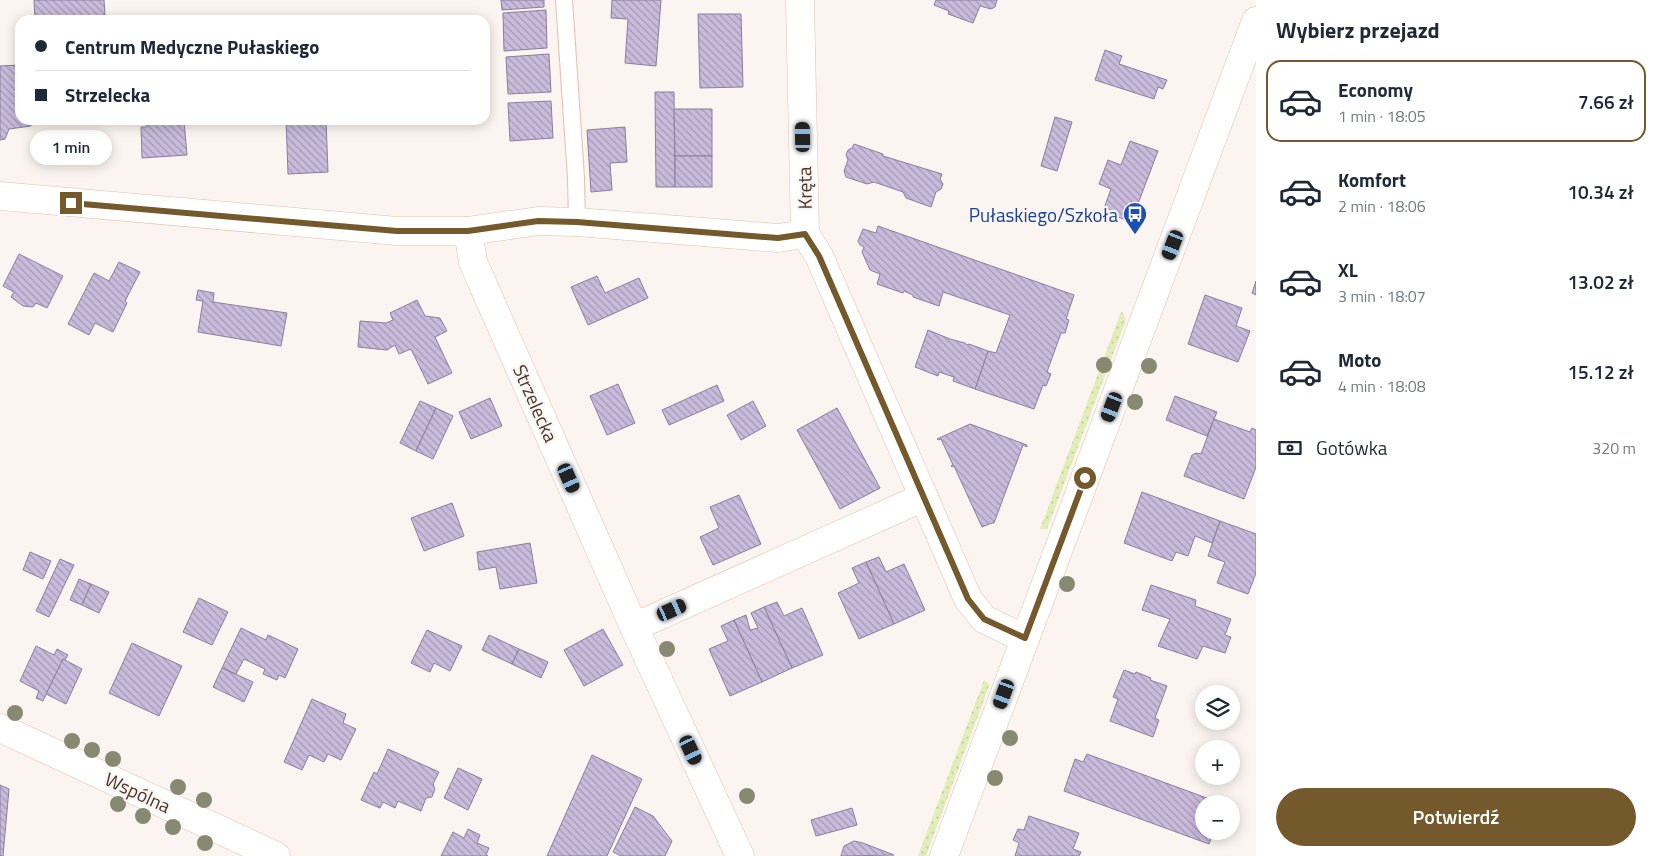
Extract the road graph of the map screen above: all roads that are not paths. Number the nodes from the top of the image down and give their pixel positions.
1 (564, 0) edge
2 (800, 0) edge
3 (1256, 21) edge
4 (0, 196) edge
5 (577, 222) junction
6 (468, 231) junction
7 (805, 234) junction
8 (924, 497) junction
9 (634, 627) junction
10 (1025, 638) junction
11 (0, 728) edge
12 (276, 856) edge
13 (740, 856) edge
14 (944, 856) edge

1 - 5 lane
2 - 7 street, Kręta
3 - 10 street
4 - 6 street
5 - 6 street
5 - 7 street
6 - 9 street, Strzelecka
7 - 8 street, Kręta
8 - 9 street
8 - 10 street, Kręta
9 - 13 street, Strzelecka
10 - 14 street
11 - 12 street, Wspólna

